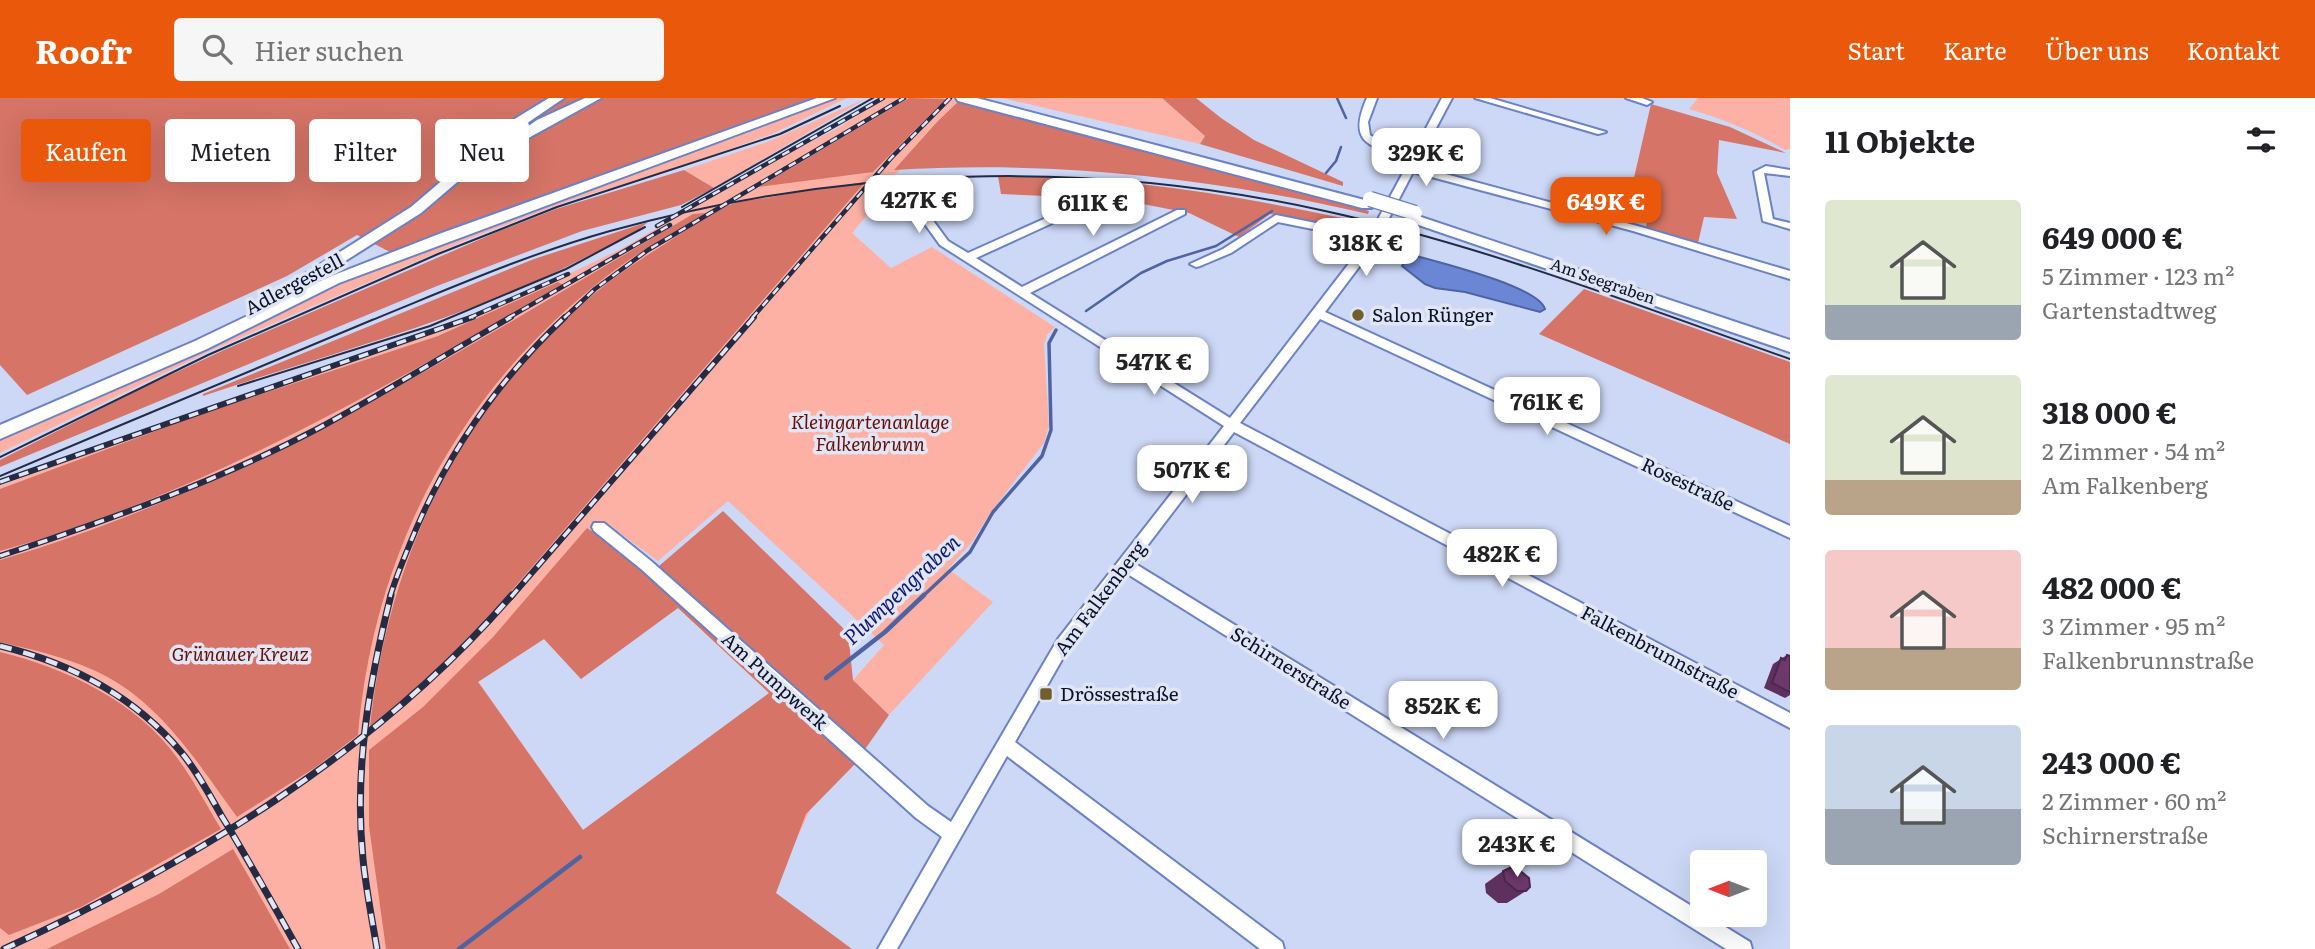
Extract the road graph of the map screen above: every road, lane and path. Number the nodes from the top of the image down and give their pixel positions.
1 (558, 98) edge
2 (595, 98) edge
3 (829, 98) edge
4 (962, 98) edge
5 (982, 98) edge
6 (1372, 98) edge
7 (1447, 98) edge
8 (1480, 98) edge
9 (1631, 98) edge
10 (1647, 102) dead end
11 (1092, 129) junction
12 (1601, 132) dead end
13 (1417, 156) junction
14 (1411, 168) junction
15 (1790, 173) edge
16 (906, 191) dead end
17 (1368, 202) joint
18 (1068, 212) dead end
19 (1181, 212) dead end
20 (1413, 216) junction
21 (1790, 226) edge
22 (1374, 238) junction
23 (967, 258) junction
24 (1196, 264) dead end
25 (1790, 275) edge
26 (334, 280) junction
27 (1020, 293) junction
28 (1318, 314) junction
29 (1790, 337) edge
30 (1790, 346) edge
31 (0, 419) edge
32 (1232, 425) junction
33 (0, 432) edge
34 (599, 527) dead end
35 (1790, 532) edge
36 (1124, 564) junction
37 (1790, 721) edge
38 (1004, 744) junction
39 (953, 834) junction
40 (1257, 943) edge
41 (887, 949) edge
42 (1275, 949) edge
43 (1743, 949) edge

1 - 31 main road, Adlergestell
2 - 26 main road, Adlergestell
3 - 26 main road, Adlergestell
4 - 11 main road
5 - 11 main road
6 - 13 street
7 - 13 street, Am Falkenberg
8 - 12 street
9 - 10 street
11 - 17 main road, Am Seegraben
13 - 14 street, Am Falkenberg
14 - 22 street, Am Falkenberg
14 - 25 street
15 - 21 street
16 - 23 street, Falkenbrunnstraße
17 - 20 main road, Am Seegraben
18 - 23 street
19 - 27 street
20 - 29 main road, Am Seegraben
20 - 30 main road, Am Seegraben
22 - 24 street
22 - 28 street, Am Falkenberg
23 - 27 street, Falkenbrunnstraße
26 - 33 main road, Adlergestell
27 - 32 street, Falkenbrunnstraße
28 - 32 street, Am Falkenberg
28 - 35 street, Rosestraße
32 - 36 street, Am Falkenberg
32 - 37 street, Falkenbrunnstraße
34 - 39 street, Am Pumpwerk
36 - 38 street, Am Falkenberg
36 - 43 street, Schirnerstraße
38 - 39 street, Am Falkenberg
38 - 40 street
39 - 41 street, Am Falkenberg
40 - 42 street

